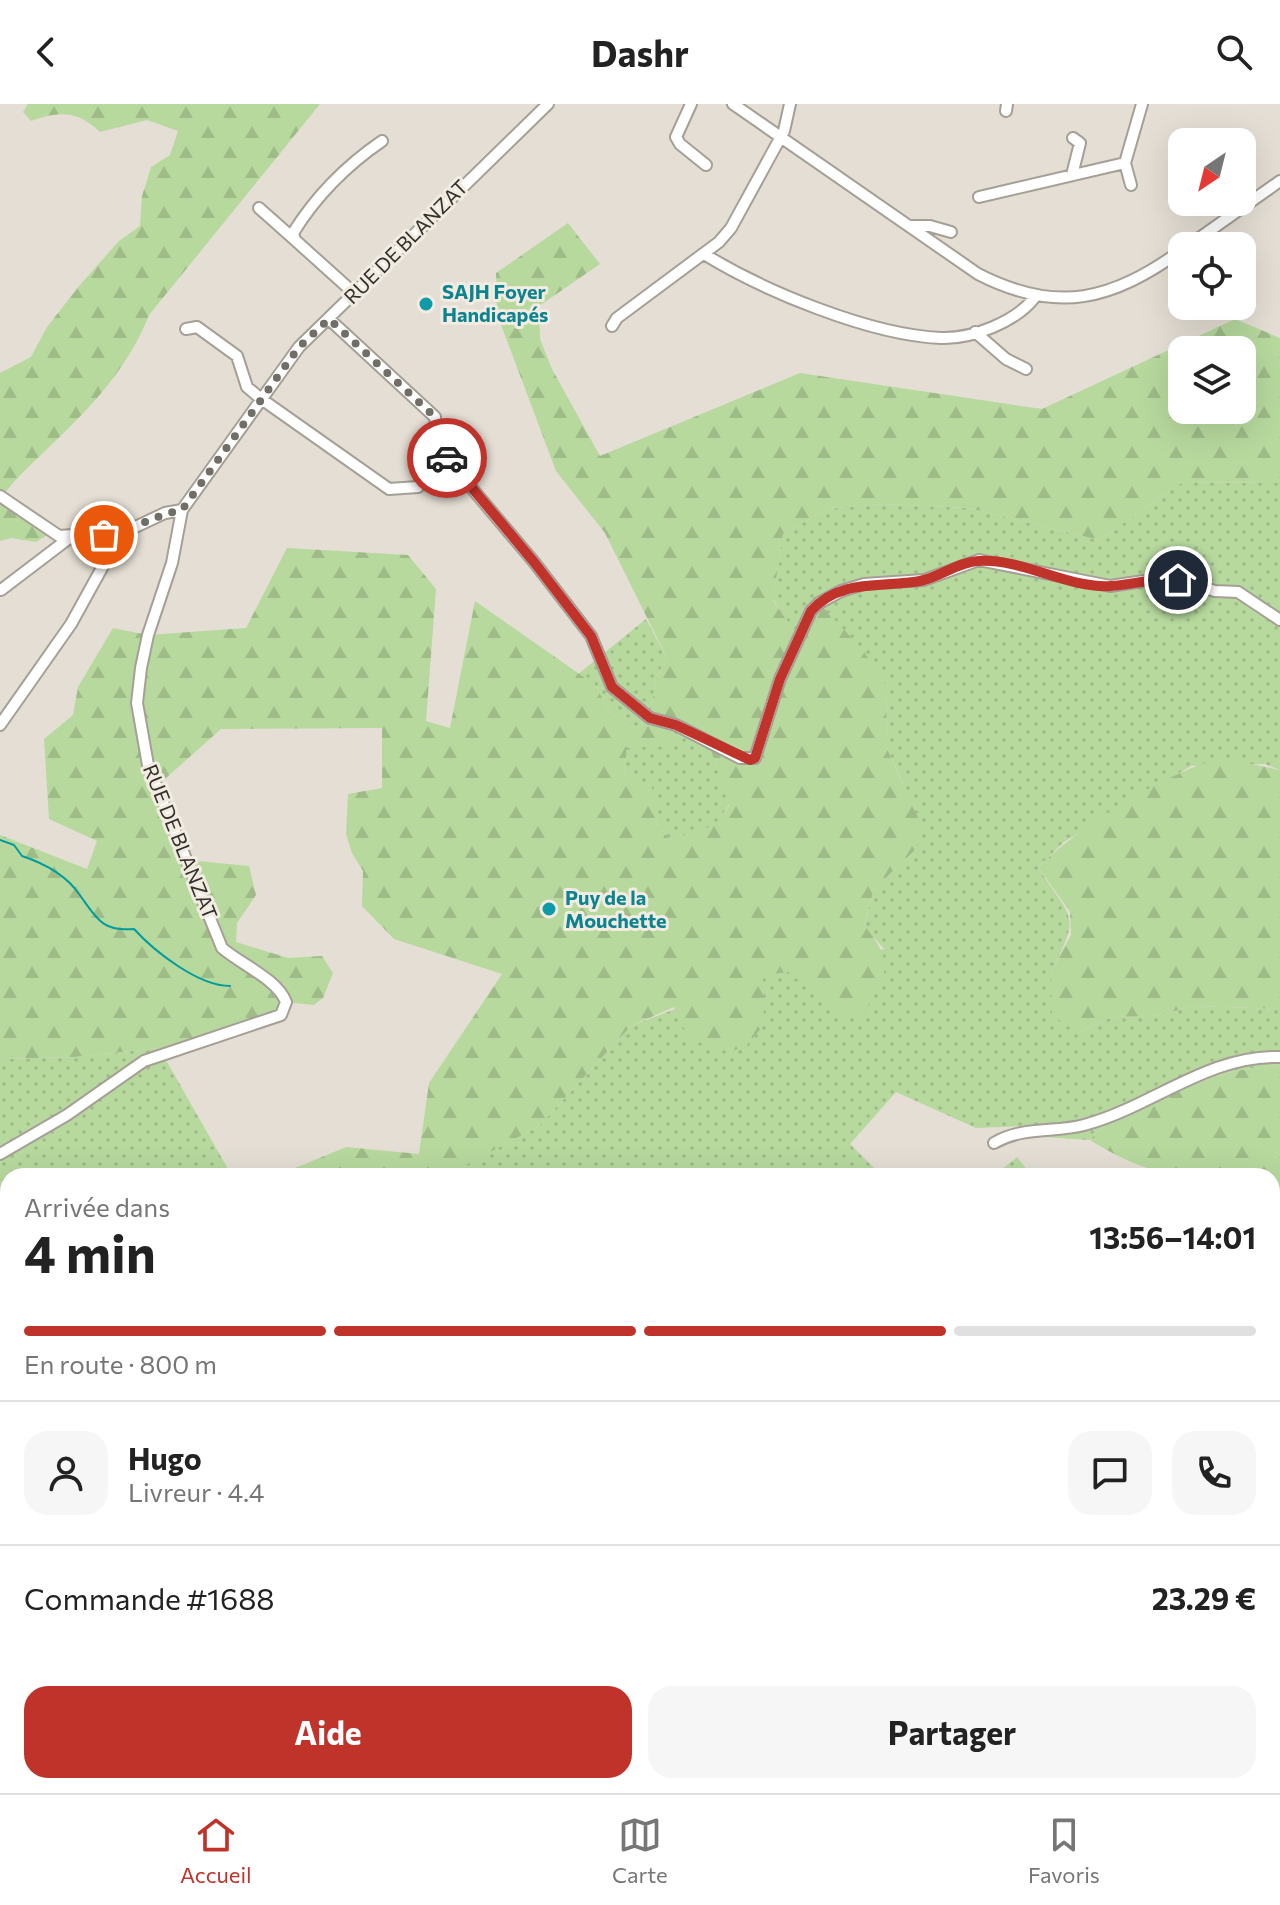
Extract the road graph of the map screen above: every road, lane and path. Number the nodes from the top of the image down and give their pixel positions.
1 (548, 104) edge
2 (691, 104) edge
3 (733, 104) edge
4 (790, 104) edge
5 (1142, 104) edge
6 (781, 136) junction
7 (1073, 138) dead end
8 (382, 141) dead end
9 (1125, 163) junction
10 (706, 165) dead end
11 (1072, 175) junction
12 (1280, 181) edge
13 (1131, 185) dead end
14 (979, 197) dead end
15 (259, 208) dead end
16 (911, 226) junction
17 (951, 232) dead end
18 (1208, 232) edge
19 (295, 240) junction
20 (704, 254) junction
21 (1168, 260) edge
22 (355, 294) junction
23 (1035, 297) junction
24 (329, 319) junction
25 (612, 326) dead end
26 (186, 329) dead end
27 (975, 332) junction
28 (1026, 369) dead end
29 (260, 398) junction
30 (418, 487) dead end
31 (0, 496) edge
32 (182, 510) junction
33 (129, 530) junction
34 (72, 536) junction
35 (1, 590) edge
36 (1280, 620) edge
37 (0, 725) edge
38 (1280, 1057) edge
39 (994, 1143) dead end
40 (0, 1154) edge

1 - 22 street, RUE DE BLANZAT
2 - 10 street
3 - 6 street
4 - 6 street
5 - 9 street
6 - 16 street
6 - 20 street
7 - 11 street
8 - 19 street
9 - 11 street
9 - 13 street
11 - 14 street
12 - 18 street
15 - 19 street
16 - 17 street
16 - 23 street
19 - 22 street
20 - 25 street
20 - 27 street
21 - 23 street
22 - 24 street, RUE DE BLANZAT
23 - 27 street
24 - 29 street, RUE DE BLANZAT
24 - 36 street
26 - 29 street
27 - 28 street
29 - 30 street
29 - 32 street, RUE DE BLANZAT
31 - 34 street
32 - 33 street
32 - 40 street, RUE DE BLANZAT
33 - 34 street
33 - 37 street
34 - 35 street
38 - 39 street

